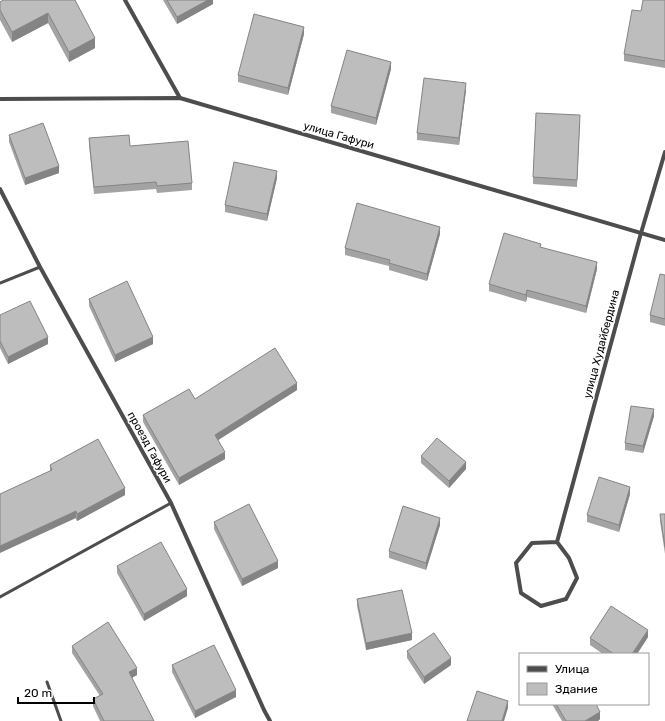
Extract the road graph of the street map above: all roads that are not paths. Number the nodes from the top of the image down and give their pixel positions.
1 (125, 0) edge
2 (180, 98) junction
3 (0, 100) edge
4 (665, 152) edge
5 (0, 189) edge
6 (641, 233) junction
7 (665, 240) edge
8 (40, 267) junction
9 (0, 283) edge
10 (171, 504) junction
11 (557, 542) junction
12 (0, 597) edge
13 (47, 682) dead end
14 (61, 721) edge
15 (270, 721) edge

1 - 2 street
2 - 3 street, улица Гафури
2 - 6 street, улица Гафури
4 - 6 street, улица Худайбердина
5 - 8 street, проезд Гафури
6 - 7 street, улица Гафури
6 - 11 street, улица Худайбердина
8 - 9 lane
8 - 10 street, проезд Гафури
10 - 12 lane
10 - 15 street, проезд Гафури
11 - 11 street
13 - 14 lane

